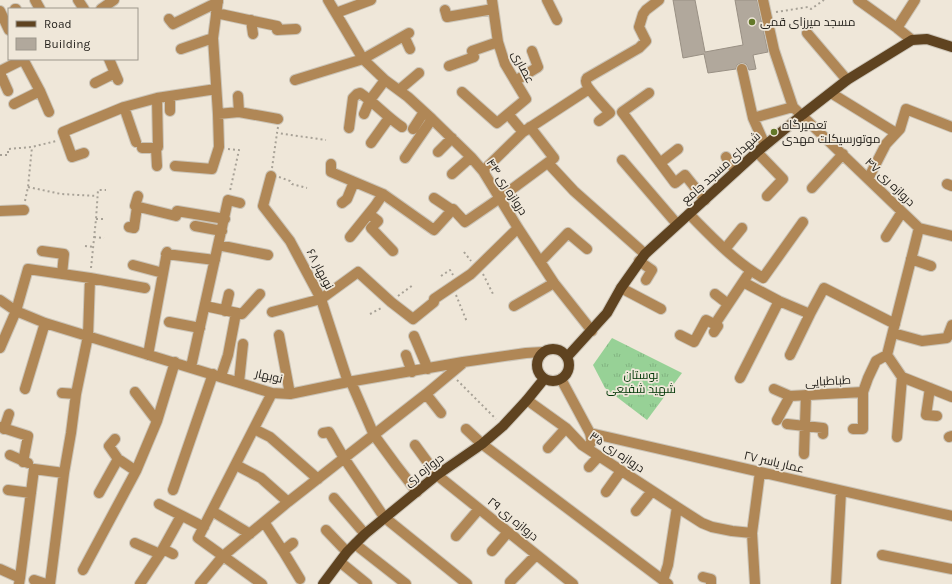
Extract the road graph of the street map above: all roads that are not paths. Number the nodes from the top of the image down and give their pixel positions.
1 (114, 0) edge
2 (328, 0) edge
3 (371, 0) edge
4 (547, 0) edge
5 (659, 0) edge
6 (763, 0) edge
7 (858, 0) edge
8 (915, 0) edge
9 (218, 1) edge
10 (492, 5) edge
11 (102, 8) edge
12 (445, 10) dead end
13 (4, 13) edge
14 (216, 13) junction
15 (336, 13) junction
16 (169, 19) dead end
17 (251, 20) junction
18 (558, 20) dead end
19 (8, 27) edge
20 (897, 28) junction
21 (296, 29) dead end
22 (807, 33) dead end
23 (253, 34) dead end
24 (213, 38) junction
25 (912, 40) junction
26 (498, 42) junction
27 (950, 44) edge
28 (181, 49) dead end
29 (410, 49) dead end
30 (532, 51) dead end
31 (363, 58) junction
32 (21, 60) edge
33 (24, 60) edge
34 (109, 60) edge
35 (449, 66) dead end
36 (742, 69) dead end
37 (0, 72) edge
38 (419, 73) dead end
39 (295, 80) dead end
40 (386, 80) junction
41 (848, 80) junction
42 (515, 81) junction
43 (95, 83) dead end
44 (216, 89) junction
45 (590, 89) junction
46 (8, 90) dead end
47 (399, 90) junction
48 (40, 91) junction
49 (462, 92) dead end
50 (649, 93) dead end
51 (831, 93) junction
52 (170, 96) junction
53 (238, 96) dead end
54 (157, 98) junction
55 (370, 100) junction
56 (14, 104) dead end
57 (124, 106) junction
58 (793, 107) junction
59 (170, 111) dead end
60 (49, 112) dead end
61 (239, 112) junction
62 (424, 112) junction
63 (218, 114) junction
64 (364, 114) dead end
65 (508, 114) junction
66 (802, 115) junction
67 (389, 118) junction
68 (752, 118) junction
69 (278, 119) road end
70 (432, 119) junction
71 (599, 121) dead end
72 (349, 128) dead end
73 (402, 128) dead end
74 (952, 128) edge
75 (413, 129) dead end
76 (527, 130) junction
77 (896, 133) junction
78 (452, 138) junction
79 (371, 143) dead end
80 (156, 148) junction
81 (678, 149) dead end
82 (761, 149) junction
83 (438, 152) dead end
84 (84, 153) dead end
85 (843, 154) junction
86 (471, 157) junction
87 (726, 157) dead end
88 (405, 158) dead end
89 (551, 160) junction
90 (622, 160) dead end
91 (660, 163) junction
92 (331, 164) dead end
93 (157, 166) dead end
94 (175, 166) dead end
95 (483, 170) junction
96 (736, 171) junction
97 (452, 174) dead end
98 (271, 176) road end
99 (868, 179) junction
100 (354, 182) junction
101 (812, 188) dead end
102 (383, 194) junction
103 (767, 196) dead end
104 (434, 198) dead end
105 (500, 198) junction
106 (705, 200) junction
107 (240, 203) dead end
108 (342, 203) dead end
109 (24, 210) road end
110 (452, 210) junction
111 (0, 211) edge
112 (902, 212) junction
113 (369, 214) junction
114 (689, 214) junction
115 (225, 219) junction
116 (804, 222) dead end
117 (677, 224) junction
118 (195, 226) dead end
119 (129, 227) dead end
120 (518, 228) junction
121 (742, 228) dead end
122 (919, 228) junction
123 (222, 231) junction
124 (350, 236) dead end
125 (952, 236) edge
126 (886, 237) dead end
127 (218, 245) junction
128 (587, 249) dead end
129 (725, 249) junction
130 (42, 251) dead end
131 (393, 251) dead end
132 (268, 255) dead end
133 (642, 257) junction
134 (912, 259) junction
135 (215, 260) junction
136 (540, 262) junction
137 (132, 265) dead end
138 (931, 266) dead end
139 (750, 271) junction
140 (163, 273) junction
141 (62, 274) junction
142 (90, 278) junction
143 (646, 280) dead end
144 (744, 282) junction
145 (554, 283) junction
146 (145, 288) dead end
147 (621, 288) junction
148 (228, 294) dead end
149 (260, 294) dead end
150 (714, 294) dead end
151 (321, 299) junction
152 (0, 300) edge
153 (779, 301) junction
154 (728, 304) junction
155 (205, 306) junction
156 (514, 306) dead end
157 (16, 310) junction
158 (225, 310) junction
159 (661, 310) dead end
160 (272, 312) dead end
161 (236, 313) junction
162 (810, 314) junction
163 (169, 322) dead end
164 (45, 323) junction
165 (952, 325) edge
166 (200, 328) junction
167 (894, 328) junction
168 (592, 331) junction
169 (680, 334) dead end
170 (279, 335) dead end
171 (88, 336) junction
172 (414, 336) dead end
173 (243, 344) dead end
174 (0, 348) edge
175 (543, 352) junction
176 (148, 355) junction
177 (406, 355) dead end
178 (790, 355) dead end
179 (887, 355) junction
180 (567, 357) junction
181 (175, 362) junction
182 (463, 362) junction
183 (191, 367) junction
184 (428, 369) junction
185 (412, 372) junction
186 (217, 375) junction
187 (902, 377) junction
188 (740, 378) dead end
189 (544, 379) junction
190 (561, 379) junction
191 (239, 382) junction
192 (349, 382) junction
193 (930, 388) junction
194 (25, 389) dead end
195 (774, 389) dead end
196 (135, 392) dead end
197 (863, 392) junction
198 (62, 393) dead end
199 (272, 393) junction
200 (76, 394) junction
201 (290, 394) junction
202 (426, 394) junction
203 (806, 395) junction
204 (790, 396) junction
205 (952, 397) edge
206 (527, 400) junction
207 (441, 413) dead end
208 (9, 414) dead end
209 (937, 416) dead end
210 (777, 420) dead end
211 (157, 421) junction
212 (787, 424) dead end
213 (805, 427) junction
214 (2, 428) edge
215 (566, 428) junction
216 (254, 429) junction
217 (466, 429) dead end
218 (853, 429) dead end
219 (323, 433) dead end
220 (590, 433) junction
221 (823, 434) dead end
222 (374, 435) junction
223 (897, 437) dead end
224 (115, 439) dead end
225 (482, 444) junction
226 (415, 445) dead end
227 (585, 447) junction
228 (548, 448) dead end
229 (804, 454) dead end
230 (10, 455) dead end
231 (599, 456) junction
232 (344, 458) junction
233 (118, 459) junction
234 (23, 462) junction
235 (236, 465) junction
236 (589, 467) dead end
237 (34, 469) junction
238 (622, 471) junction
239 (136, 472) junction
240 (760, 472) junction
241 (64, 473) junction
242 (437, 475) junction
243 (318, 479) junction
244 (8, 490) dead end
245 (173, 490) dead end
246 (652, 490) junction
247 (841, 491) junction
248 (417, 492) junction
249 (606, 492) dead end
250 (31, 493) junction
251 (99, 493) dead end
252 (334, 498) dead end
253 (288, 502) junction
254 (159, 504) dead end
255 (677, 507) junction
256 (479, 509) junction
257 (212, 511) junction
258 (636, 511) dead end
259 (181, 516) junction
260 (952, 516) edge
261 (384, 517) junction
262 (264, 522) junction
263 (204, 527) junction
264 (326, 530) dead end
265 (508, 532) junction
266 (752, 533) junction
267 (250, 534) junction
268 (365, 534) junction
269 (456, 536) dead end
270 (135, 543) dead end
271 (293, 544) dead end
272 (355, 544) junction
273 (283, 551) junction
274 (492, 551) dead end
275 (161, 552) junction
276 (347, 552) junction
277 (173, 554) dead end
278 (536, 555) junction
279 (882, 555) dead end
280 (223, 556) junction
281 (340, 562) junction
282 (0, 569) edge
283 (952, 569) edge
284 (83, 570) dead end
285 (300, 579) dead end
286 (34, 580) dead end
287 (20, 581) edge
288 (510, 582) dead end
289 (665, 582) edge
290 (46, 584) edge
291 (50, 584) edge
292 (140, 584) edge
293 (200, 584) edge
294 (262, 584) edge
295 (323, 584) edge
296 (368, 584) edge
297 (406, 584) edge
298 (467, 584) edge
299 (573, 584) edge
300 (755, 584) edge
301 (836, 584) edge

1 - 11 street
2 - 15 street, دروازه ری ۴۴
3 - 15 street
4 - 18 street
5 - 45 street
6 - 58 street
7 - 20 street
8 - 20 street
9 - 14 street
9 - 16 street
10 - 12 street
10 - 26 street, عصاری
13 - 19 street
14 - 17 street
14 - 24 street
15 - 31 street, دروازه ری ۴۴
17 - 21 street
17 - 23 street
20 - 25 street
22 - 41 street
24 - 28 street
24 - 44 street
25 - 27 main road, شهدای مسجد جامع
25 - 41 main road, شهدای مسجد جامع
26 - 35 street
26 - 42 street, عصاری
29 - 31 street
30 - 42 street
31 - 39 street
31 - 40 street, دروازه ری ۴۴
32 - 37 street
33 - 48 street
34 - 43 street
36 - 68 street
37 - 46 street
38 - 47 street
40 - 47 street, دروازه ری ۴۴
40 - 55 street
41 - 51 main road, شهدای مسجد جامع
42 - 65 street, عصاری
44 - 52 street
44 - 63 street
45 - 71 street
45 - 76 street
47 - 62 street, دروازه ری ۴۴
48 - 56 street
48 - 60 street
49 - 65 street
50 - 91 street
51 - 66 main road, شهدای مسجد جامع
51 - 77 street
52 - 54 street
52 - 59 street
53 - 61 street
54 - 57 street
54 - 80 street
55 - 64 street
55 - 67 street
55 - 72 street
57 - 80 street
57 - 84 street
58 - 66 street, دروازه ری ۴۷
58 - 68 street
61 - 63 street
61 - 69 street
62 - 70 street, دروازه ری ۴۴
62 - 75 street
63 - 94 street
65 - 76 street
66 - 82 main road, شهدای مسجد جامع
66 - 85 street, دروازه ری ۴۷
67 - 73 street
67 - 79 street
68 - 82 street
70 - 78 street, دروازه ری ۴۴
70 - 88 street
74 - 77 street
76 - 89 street
76 - 95 street
77 - 99 street
78 - 83 street
78 - 86 street, دروازه ری ۴۴
80 - 93 street
81 - 91 street
82 - 96 main road, شهدای مسجد جامع
82 - 103 street
85 - 99 street, دروازه ری ۴۷
85 - 101 street
86 - 95 street, دروازه ری ۴۴
86 - 97 street
87 - 96 street
89 - 105 street
89 - 133 street
90 - 117 street
91 - 106 street
92 - 100 street
95 - 105 street, دروازه ری ۴۴
96 - 106 main road, شهدای مسجد جامع
98 - 151 street, نوبهار ۶۸
99 - 112 street, دروازه ری ۴۷
100 - 102 street
100 - 108 street
102 - 110 street
102 - 113 street
104 - 110 street
105 - 110 street
105 - 120 street, دروازه ری ۴۴
106 - 114 main road, شهدای مسجد جامع
107 - 115 street
109 - 111 street
112 - 122 street, دروازه ری ۴۷
112 - 126 street
113 - 124 street
113 - 131 street
114 - 117 main road, شهدای مسجد جامع
114 - 129 street
115 - 119 street
115 - 123 street
116 - 139 street
117 - 133 main road, شهدای مسجد جامع
118 - 123 street
120 - 136 street, دروازه ری ۴۴
120 - 151 street
121 - 129 street
122 - 125 street, دروازه ری ۴۷
122 - 134 street
123 - 127 street
127 - 132 street
127 - 135 street
128 - 136 street
129 - 139 street
130 - 141 street
133 - 143 street
133 - 147 main road, شهدای مسجد جامع
134 - 138 street
134 - 167 street
135 - 140 street
135 - 155 street
136 - 145 street, دروازه ری ۴۴
137 - 140 street
139 - 144 street
140 - 176 street
141 - 142 street
141 - 157 street
142 - 146 street
142 - 171 street
144 - 153 street
144 - 154 street
145 - 156 street
145 - 168 street, دروازه ری ۴۴
147 - 159 street
147 - 168 main road, شهدای مسجد جامع
148 - 158 street
149 - 161 street
150 - 154 street
151 - 160 street
151 - 192 street, نوبهار ۶۸
152 - 157 street, نوبهار
153 - 162 street
153 - 188 street
154 - 169 street
155 - 158 street
155 - 166 street
157 - 164 street, نوبهار
157 - 174 street
158 - 161 street
161 - 186 street
162 - 167 street
162 - 178 street
163 - 166 street
164 - 171 street, نوبهار
164 - 194 street
165 - 167 street
166 - 183 street
167 - 179 street
168 - 180 main road, شهدای مسجد جامع
170 - 201 street
171 - 176 street, نوبهار
171 - 200 street
172 - 184 street
173 - 191 street
175 - 180 main road
175 - 182 street, نوبهار
175 - 189 main road
176 - 181 street, نوبهار
177 - 185 street
179 - 187 street
179 - 197 street, طباطبایی
180 - 190 main road
181 - 183 street, نوبهار
181 - 211 street
182 - 184 street, نوبهار
182 - 202 street
183 - 186 street, نوبهار
184 - 185 street, نوبهار
185 - 192 street, نوبهار
186 - 191 street, نوبهار
186 - 245 street
187 - 193 street
187 - 223 street
189 - 190 main road
189 - 206 main road, دروازه ری
190 - 220 street
191 - 199 street, نوبهار
192 - 201 street, نوبهار
192 - 222 street, نوبهار ۶۸
193 - 205 street
193 - 209 street
195 - 204 street, طباطبایی
196 - 211 street
197 - 203 street, طباطبایی
197 - 218 street
198 - 200 street
199 - 201 street, نوبهار
199 - 216 street
200 - 241 street
202 - 207 street
202 - 222 street
203 - 204 street, طباطبایی
203 - 213 street
204 - 210 street
206 - 215 street, دروازه ری ۳۵
206 - 225 main road, دروازه ری
208 - 214 street
211 - 239 street
212 - 213 street
213 - 221 street
213 - 229 street
214 - 234 street
215 - 227 street, دروازه ری ۳۵
215 - 228 street
216 - 235 street
216 - 243 street
217 - 225 street
219 - 232 street
220 - 227 street
220 - 240 street, عمار یاسر ۲۷
222 - 232 street
222 - 248 street, نوبهار ۶۸
224 - 233 street
225 - 242 main road, دروازه ری
225 - 289 street
226 - 242 street, دروازه ری ۲۹
227 - 231 street, دروازه ری ۳۵
230 - 234 street
231 - 236 street
231 - 238 street, دروازه ری ۳۵
232 - 243 street
232 - 261 street
233 - 239 street
233 - 251 street
234 - 237 street
235 - 253 street
235 - 257 street
237 - 241 street
237 - 250 street
238 - 246 street, دروازه ری ۳۵
238 - 249 street
239 - 284 street
240 - 247 street, عمار یاسر ۲۷
240 - 266 street
241 - 291 street
242 - 248 main road, دروازه ری
242 - 256 street, دروازه ری ۲۹
243 - 253 street
244 - 250 street
246 - 255 street, دروازه ری ۳۵
246 - 258 street
247 - 260 street, عمار یاسر ۲۷
247 - 301 street
248 - 261 main road, دروازه ری
250 - 287 street
252 - 268 street
253 - 262 street
254 - 259 street
255 - 266 street, دروازه ری ۳۵
255 - 289 street
256 - 265 street, دروازه ری ۲۹
256 - 269 street
257 - 263 street
257 - 267 street
259 - 263 street
259 - 275 street
261 - 268 main road, دروازه ری
261 - 298 street
262 - 267 street
262 - 273 street
263 - 280 street
264 - 276 street
265 - 274 street
265 - 278 street, دروازه ری ۲۹
266 - 300 street
267 - 280 street
268 - 272 main road, دروازه ری
270 - 275 street
271 - 273 street
272 - 276 main road, دروازه ری
272 - 297 street
273 - 285 street
275 - 277 street
275 - 292 street
276 - 281 main road, دروازه ری
278 - 288 street
278 - 299 street, دروازه ری ۲۹
279 - 283 street
280 - 293 street
280 - 294 street
281 - 295 main road, دروازه ری
281 - 296 street
282 - 287 street
286 - 290 street

